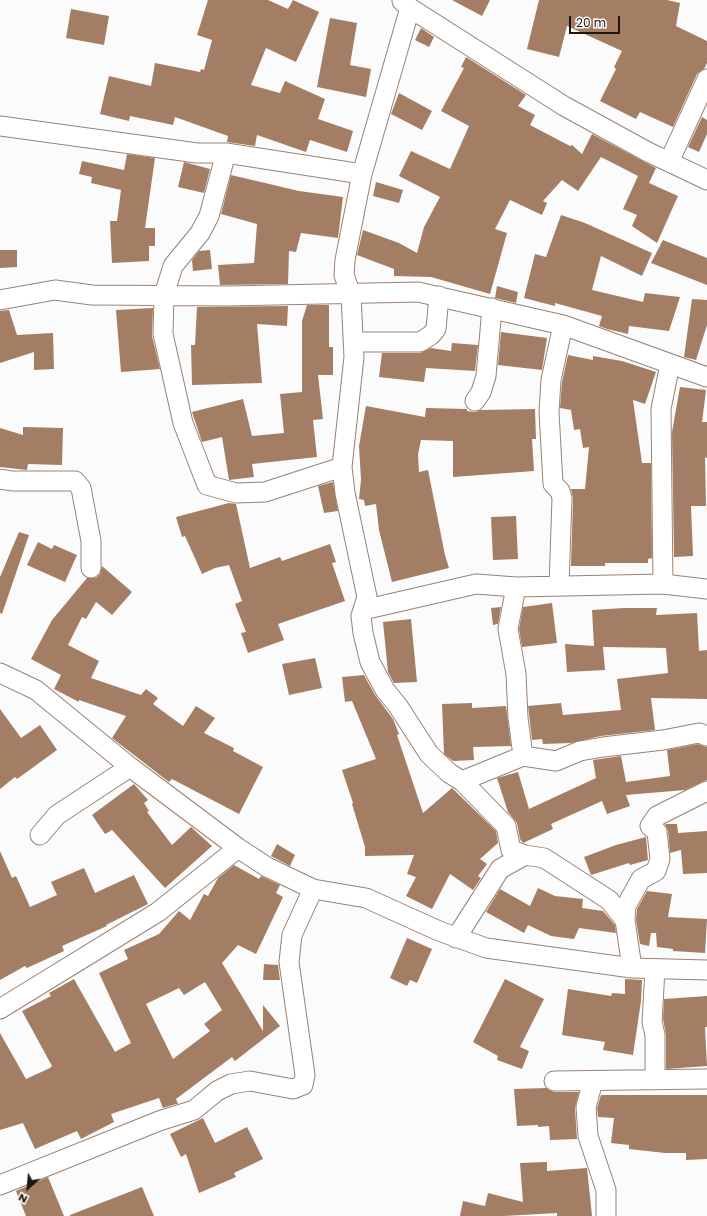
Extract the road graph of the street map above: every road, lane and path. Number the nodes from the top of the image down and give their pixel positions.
1 (412, 5) edge
2 (707, 78) edge
3 (0, 126) edge
4 (226, 153) junction
5 (669, 162) junction
6 (362, 174) junction
7 (707, 180) edge
8 (351, 294) junction
9 (164, 295) junction
10 (439, 296) junction
11 (0, 300) edge
12 (492, 308) junction
13 (563, 325) junction
14 (354, 342) junction
15 (670, 364) junction
16 (707, 377) edge
17 (475, 401) dead end
18 (342, 467) junction
19 (0, 479) edge
20 (91, 568) dead end
21 (663, 584) junction
22 (559, 586) junction
23 (516, 587) junction
24 (707, 590) edge
25 (363, 610) junction
26 (0, 673) edge
27 (707, 736) edge
28 (523, 756) junction
29 (130, 767) junction
30 (462, 781) junction
31 (707, 791) edge
32 (40, 835) dead end
33 (238, 848) junction
34 (525, 855) junction
35 (312, 889) junction
36 (624, 920) junction
37 (456, 938) junction
38 (632, 968) junction
39 (655, 969) junction
40 (707, 970) edge
41 (0, 1009) edge
42 (707, 1079) edge
43 (654, 1080) junction
44 (593, 1081) junction
45 (554, 1082) dead end
46 (0, 1185) edge
47 (606, 1216) edge

1 - 5 street
1 - 6 street
2 - 5 street
3 - 4 street
4 - 6 street
4 - 9 street
5 - 7 street
6 - 8 street
8 - 9 street
8 - 10 street
8 - 14 street
9 - 11 street
9 - 18 street
10 - 12 street
10 - 14 street
12 - 13 street
12 - 17 street
13 - 15 street
13 - 22 street
14 - 18 street
15 - 16 street
15 - 21 street
18 - 25 street
19 - 20 street
21 - 22 street
21 - 24 street
22 - 23 street
23 - 25 street
23 - 28 street
25 - 30 street
26 - 29 street
27 - 28 street
28 - 30 street
29 - 32 street
29 - 33 street
30 - 34 street
31 - 36 street
33 - 35 street
33 - 41 street
34 - 36 street
34 - 37 street
35 - 37 street
35 - 46 street
36 - 38 street
37 - 38 street
38 - 39 street
39 - 40 street
39 - 43 street
42 - 43 street
43 - 44 street
44 - 45 street
44 - 47 street

